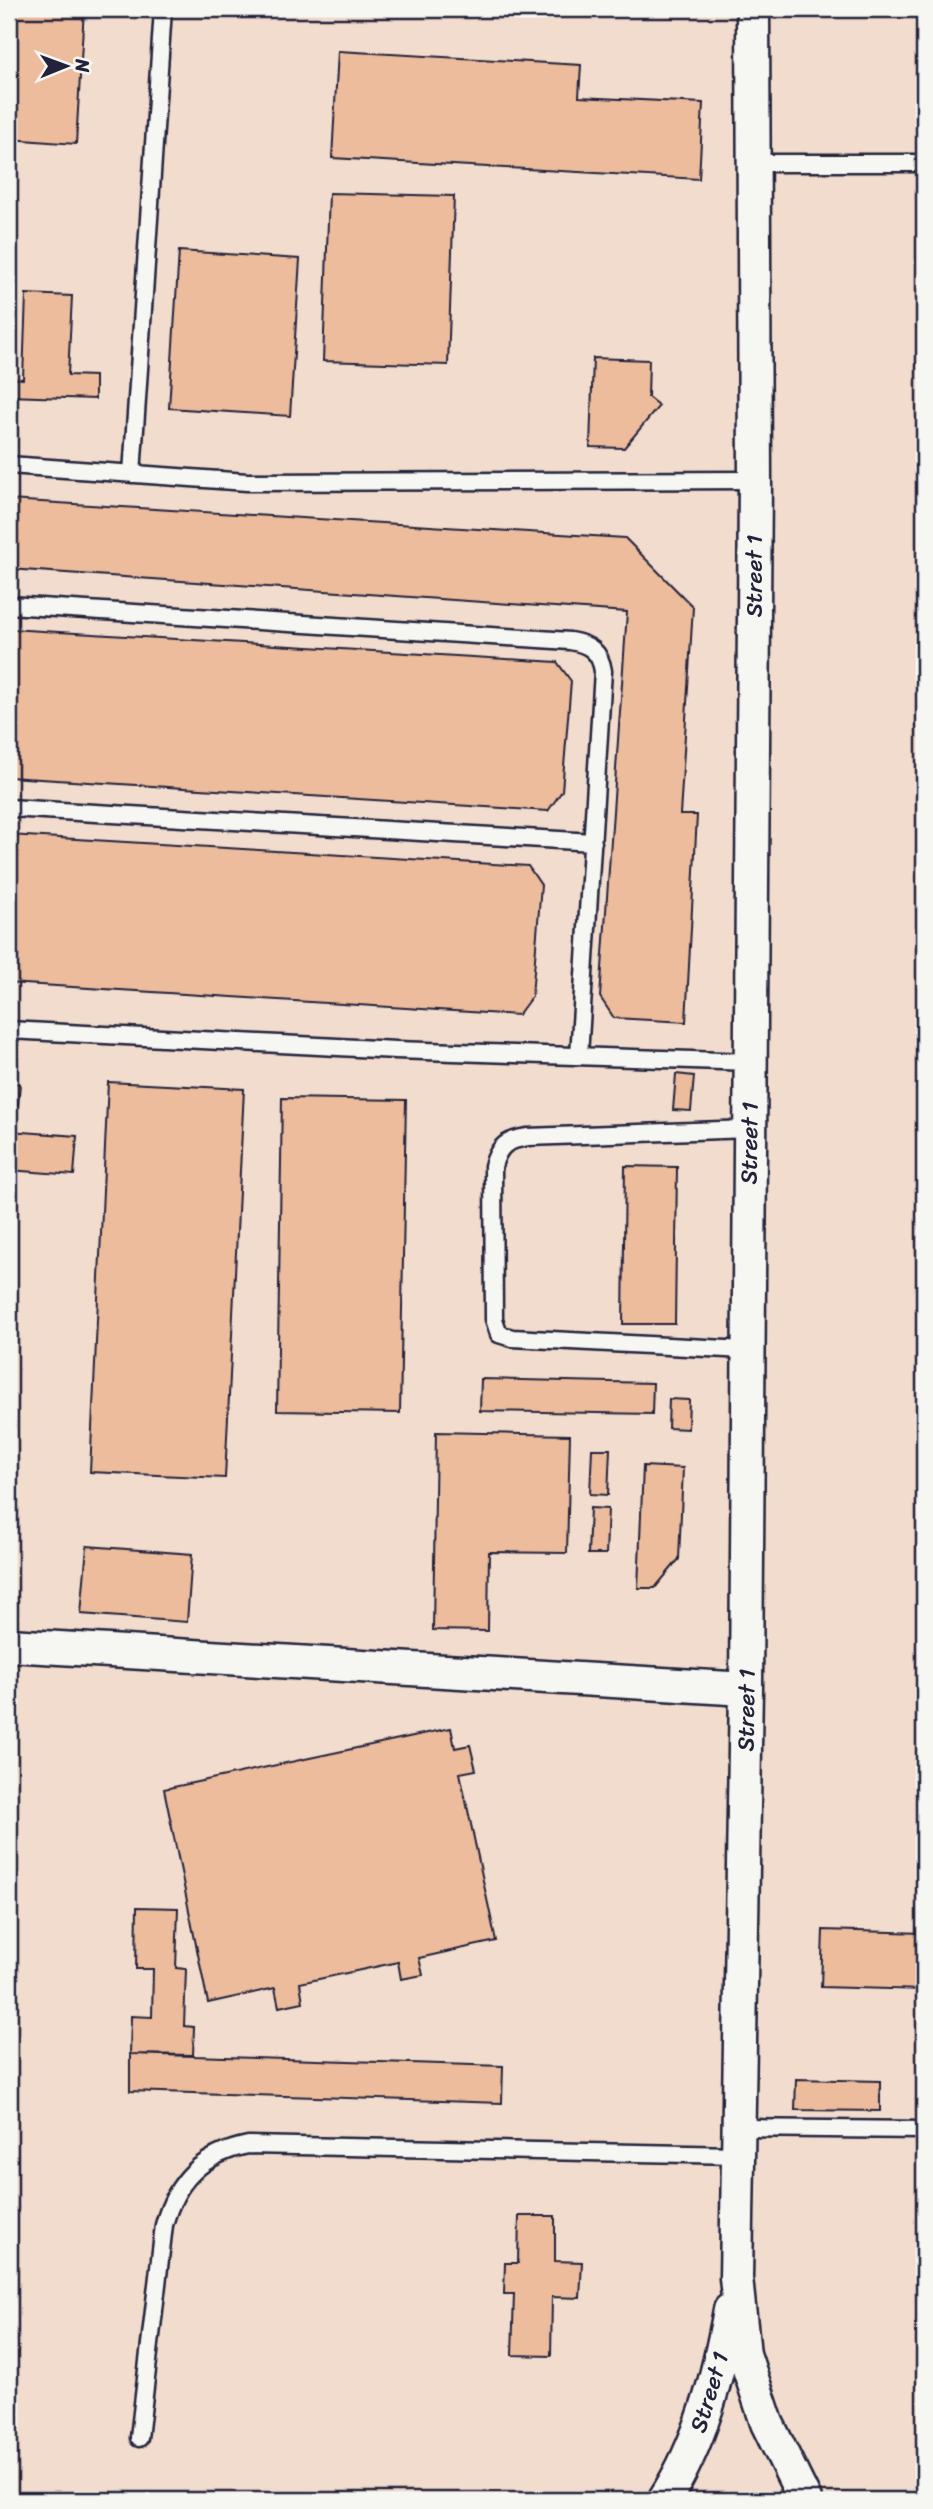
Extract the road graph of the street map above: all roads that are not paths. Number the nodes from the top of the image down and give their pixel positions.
1 (163, 9) edge
2 (753, 9) edge
3 (754, 163) junction
4 (924, 163) edge
5 (9, 465) edge
6 (132, 474) junction
7 (755, 480) junction
8 (9, 605) edge
9 (9, 808) edge
10 (593, 842) junction
11 (9, 1030) edge
12 (579, 1056) junction
13 (751, 1062) junction
14 (750, 1129) junction
15 (746, 1350) junction
16 (9, 1645) edge
17 (746, 1689) junction
18 (924, 2130) edge
19 (739, 2142) junction
20 (736, 2278) junction
21 (139, 2438) dead end
22 (663, 2500) edge
23 (805, 2500) edge

1 - 6 lane
2 - 3 street, Street 1
3 - 4 lane
3 - 7 street, Street 1
5 - 6 lane
6 - 7 lane
7 - 13 street, Street 1
8 - 10 lane
9 - 10 lane
10 - 12 lane
11 - 12 lane
12 - 13 lane
13 - 14 street, Street 1
14 - 15 street, Street 1
14 - 15 lane
15 - 17 street, Street 1
16 - 17 street
17 - 19 street, Street 1
18 - 19 lane
19 - 20 street, Street 1
19 - 21 lane
20 - 22 street, Street 1
20 - 23 street, Street 1

